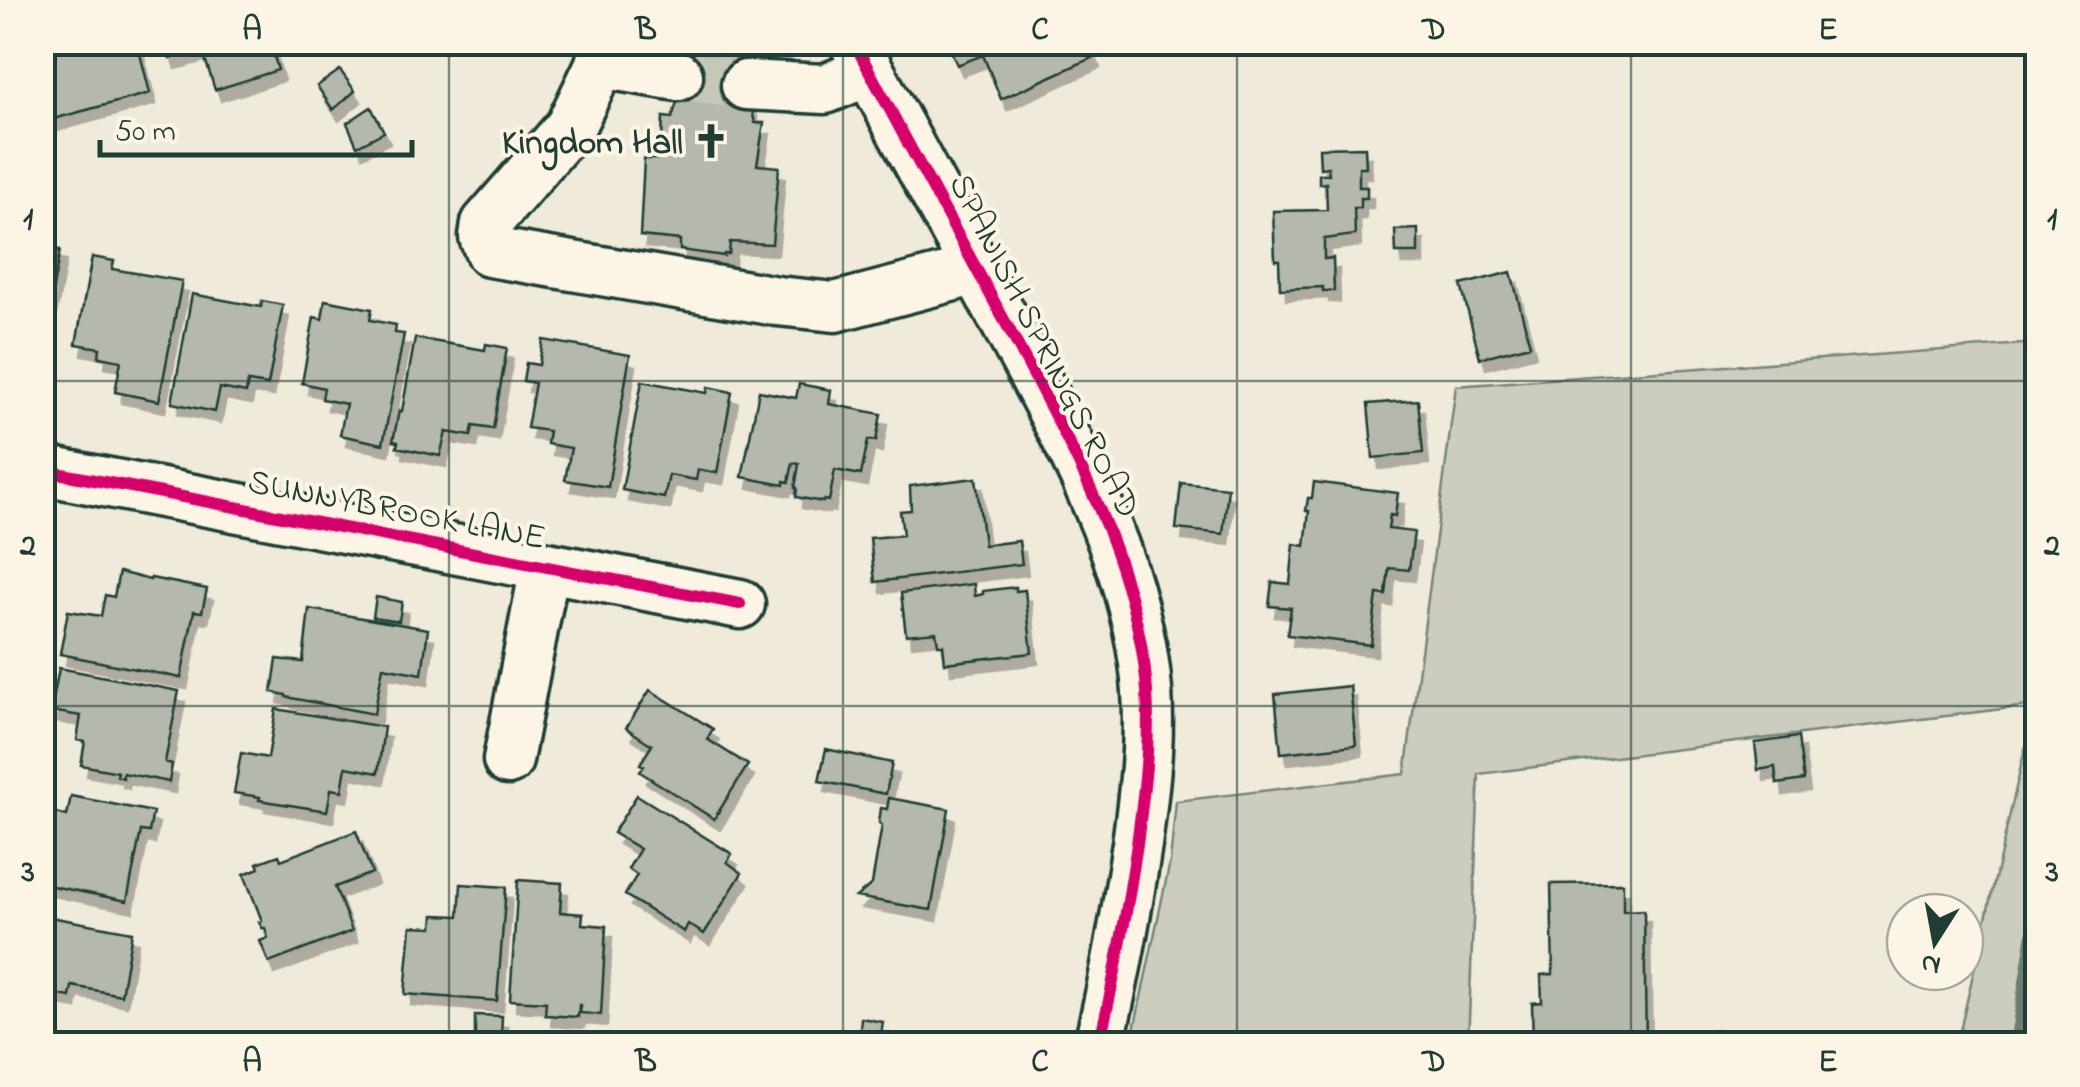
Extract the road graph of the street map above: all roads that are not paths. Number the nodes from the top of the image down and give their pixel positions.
1 (606, 53) edge
2 (862, 57) edge
3 (678, 76) tunnel mouth
4 (746, 84) tunnel mouth
5 (977, 270) junction
6 (42, 470) edge
7 (545, 567) junction
8 (740, 604) dead end
9 (508, 760) dead end
10 (1099, 1044) edge

1 - 3 street
1 - 5 street
2 - 4 street
2 - 5 street, SPANISH SPRINGS ROAD
5 - 10 street, SPANISH SPRINGS ROAD
6 - 7 street, SUNNYBROOK LANE
7 - 8 street, SUNNYBROOK LANE
7 - 9 street

